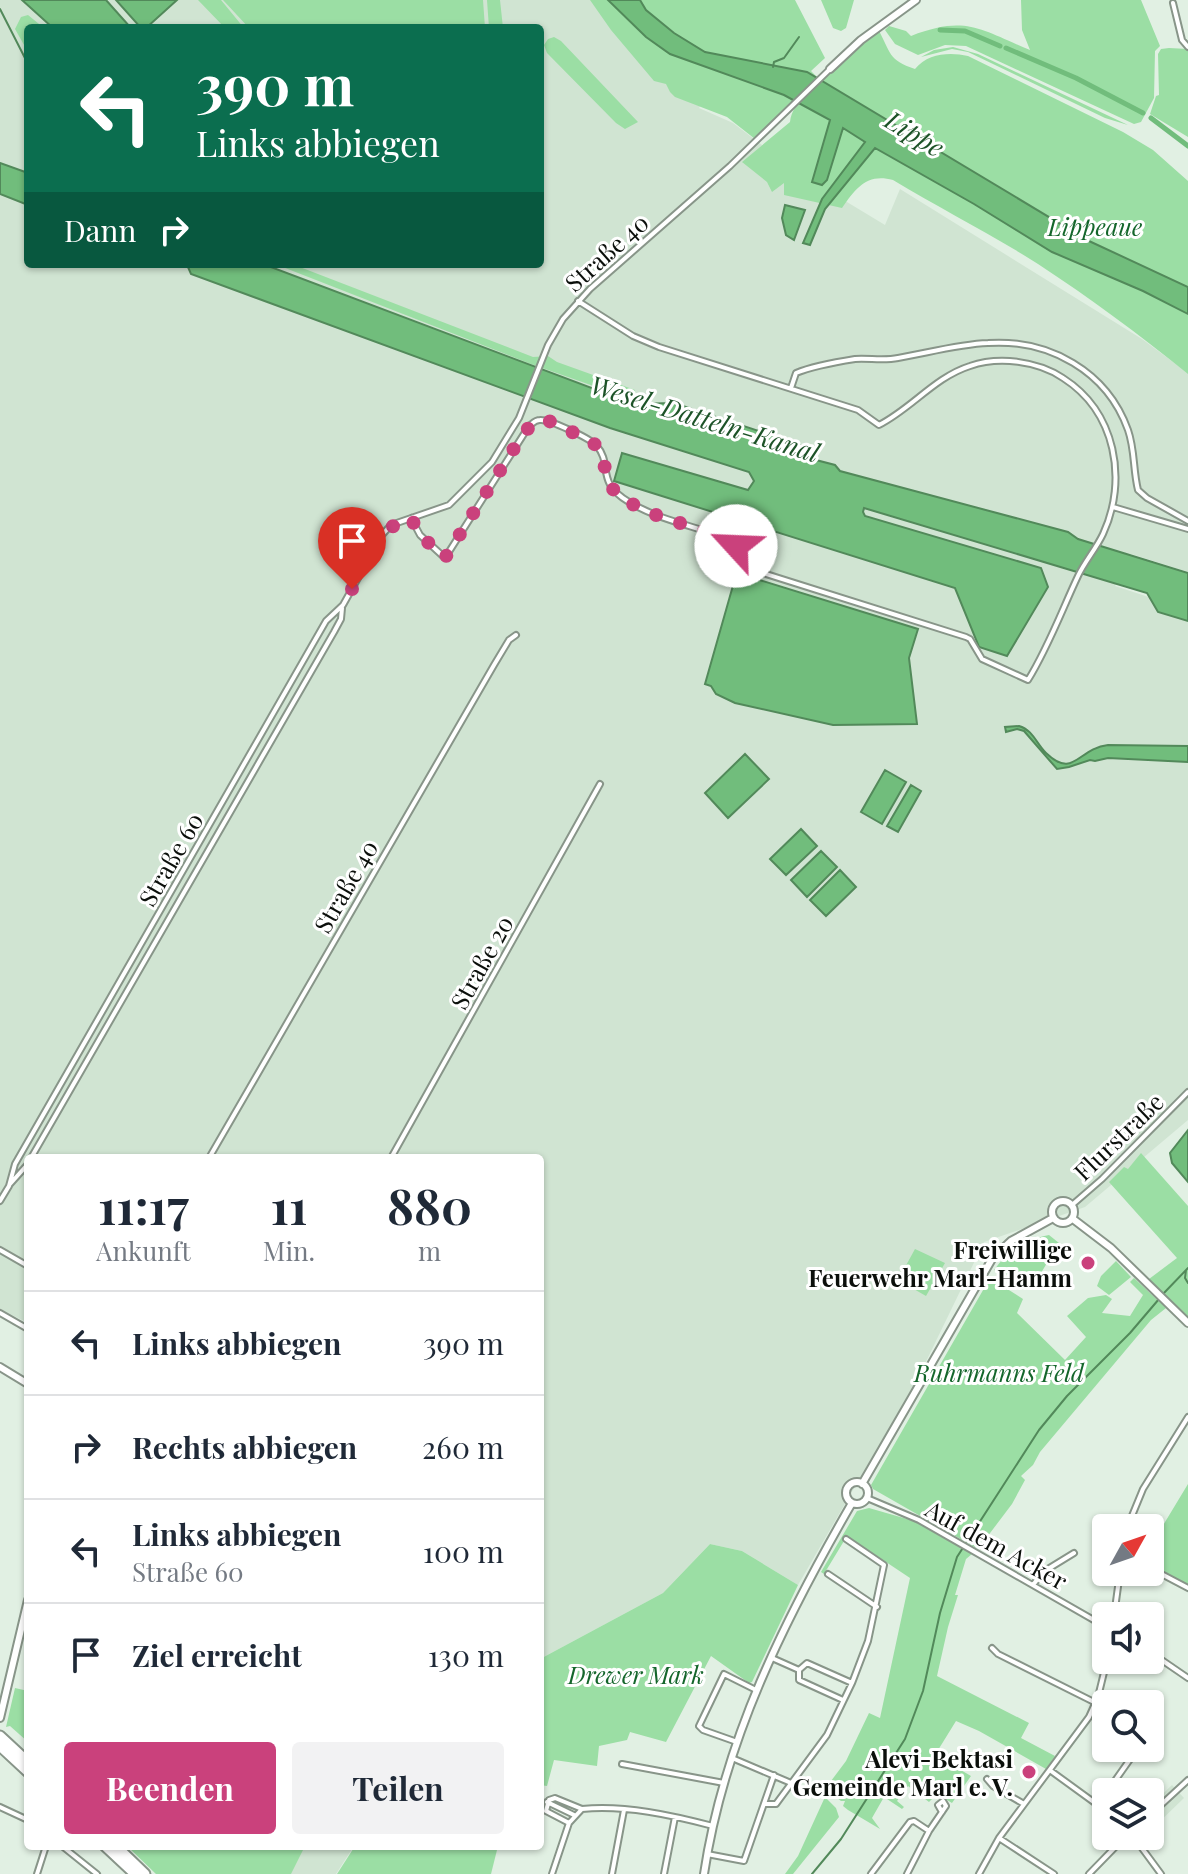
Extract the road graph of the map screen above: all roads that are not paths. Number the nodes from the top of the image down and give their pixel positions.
1 (916, 0) edge
2 (1173, 3) dead end
3 (1186, 45) edge
4 (830, 69) joint
5 (578, 301) junction
6 (791, 388) junction
7 (1113, 507) junction
8 (411, 518) junction
9 (1188, 521) edge
10 (1188, 529) edge
11 (343, 605) junction
12 (516, 635) dead end
13 (600, 784) dead end
14 (1188, 1092) edge
15 (33, 1154) edge
16 (211, 1154) edge
17 (393, 1154) edge
18 (24, 1169) edge
19 (9, 1186) junction
20 (0, 1201) edge
21 (1072, 1205) junction
22 (1053, 1218) junction
23 (1073, 1219) junction
24 (0, 1250) edge
25 (24, 1264) edge
26 (0, 1313) edge
27 (1188, 1323) edge
28 (24, 1327) edge
29 (0, 1367) edge
30 (24, 1382) edge
31 (1188, 1417) edge
32 (862, 1484) junction
33 (867, 1498) junction
34 (852, 1503) junction
35 (1133, 1514) edge
36 (846, 1539) dead end
37 (1074, 1553) dead end
38 (828, 1574) dead end
39 (1164, 1575) edge
40 (1033, 1585) junction
41 (1188, 1588) edge
42 (877, 1607) junction
43 (24, 1617) edge
44 (1092, 1619) edge
45 (992, 1648) dead end
46 (769, 1657) junction
47 (1164, 1662) edge
48 (799, 1670) junction
49 (1188, 1678) edge
50 (852, 1683) junction
51 (756, 1690) junction
52 (844, 1701) junction
53 (1092, 1701) edge
54 (1092, 1709) edge
55 (0, 1718) edge
56 (1, 1740) edge
57 (737, 1742) junction
58 (732, 1758) junction
59 (24, 1759) edge
60 (622, 1764) dead end
61 (24, 1767) edge
62 (1051, 1771) junction
63 (774, 1775) junction
64 (987, 1779) dead end
65 (1188, 1780) edge
66 (724, 1783) junction
67 (791, 1783) junction
68 (1182, 1785) junction
69 (1188, 1792) edge
70 (1092, 1801) edge
71 (547, 1802) junction
72 (1164, 1802) edge
73 (765, 1804) junction
74 (1024, 1804) junction
75 (0, 1807) edge
76 (582, 1809) junction
77 (624, 1810) junction
78 (942, 1812) dead end
79 (574, 1815) junction
80 (675, 1817) junction
81 (24, 1818) edge
82 (569, 1823) junction
83 (713, 1826) junction
84 (929, 1831) junction
85 (999, 1838) junction
86 (45, 1850) edge
87 (67, 1850) edge
88 (109, 1850) edge
89 (120, 1850) edge
90 (1112, 1850) edge
91 (1143, 1850) edge
92 (707, 1854) junction
93 (37, 1874) edge
94 (97, 1874) edge
95 (135, 1874) edge
96 (145, 1874) edge
97 (552, 1874) edge
98 (612, 1874) edge
99 (664, 1874) edge
100 (704, 1874) edge
101 (871, 1874) edge
102 (907, 1874) edge
103 (979, 1874) edge
104 (1054, 1874) edge
105 (1089, 1874) edge
106 (1161, 1874) edge

1 - 4 main road
2 - 3 street
4 - 5 street, Straße 40
5 - 6 street
5 - 8 street, Straße 40
6 - 7 street
6 - 9 street
7 - 8 street
7 - 10 street
8 - 11 street, Straße 60
11 - 15 street
11 - 19 street, Straße 60
12 - 16 street, Straße 40
13 - 17 street, Straße 20
14 - 21 street, Flurstraße
18 - 19 street
19 - 20 street, Straße 60
21 - 22 main road
21 - 23 main road
22 - 23 main road
22 - 32 main road
23 - 27 main road
24 - 25 street
26 - 28 street
29 - 30 main road
31 - 35 street
32 - 33 main road
32 - 34 main road
33 - 34 main road
33 - 40 street, Auf dem Acker
34 - 46 main road
36 - 42 street
37 - 40 street
38 - 42 street
39 - 41 street
40 - 44 street, Auf dem Acker
42 - 50 street
43 - 55 main road
45 - 53 street
46 - 48 street
46 - 51 main road
47 - 49 street
48 - 50 street
48 - 52 street
50 - 52 street
51 - 57 main road
51 - 57 street
52 - 67 street
54 - 62 street
56 - 59 highway
56 - 61 highway
57 - 58 main road
58 - 63 street
58 - 66 main road
60 - 66 street
62 - 70 street
62 - 74 street
63 - 67 street
63 - 73 street
64 - 74 street
65 - 68 street
66 - 83 main road
67 - 73 street
68 - 69 street
68 - 72 street
71 - 76 street
71 - 79 street
71 - 82 street
73 - 92 street
74 - 85 street
75 - 81 street
76 - 77 street
76 - 79 street
77 - 80 street
77 - 98 street
78 - 84 street
79 - 82 street
80 - 83 street
80 - 99 street
82 - 97 street
83 - 92 main road
84 - 101 street
84 - 102 street
85 - 103 street
85 - 104 street
86 - 93 street
87 - 94 street
88 - 95 highway
89 - 96 highway
90 - 105 street
91 - 106 street
92 - 100 main road

